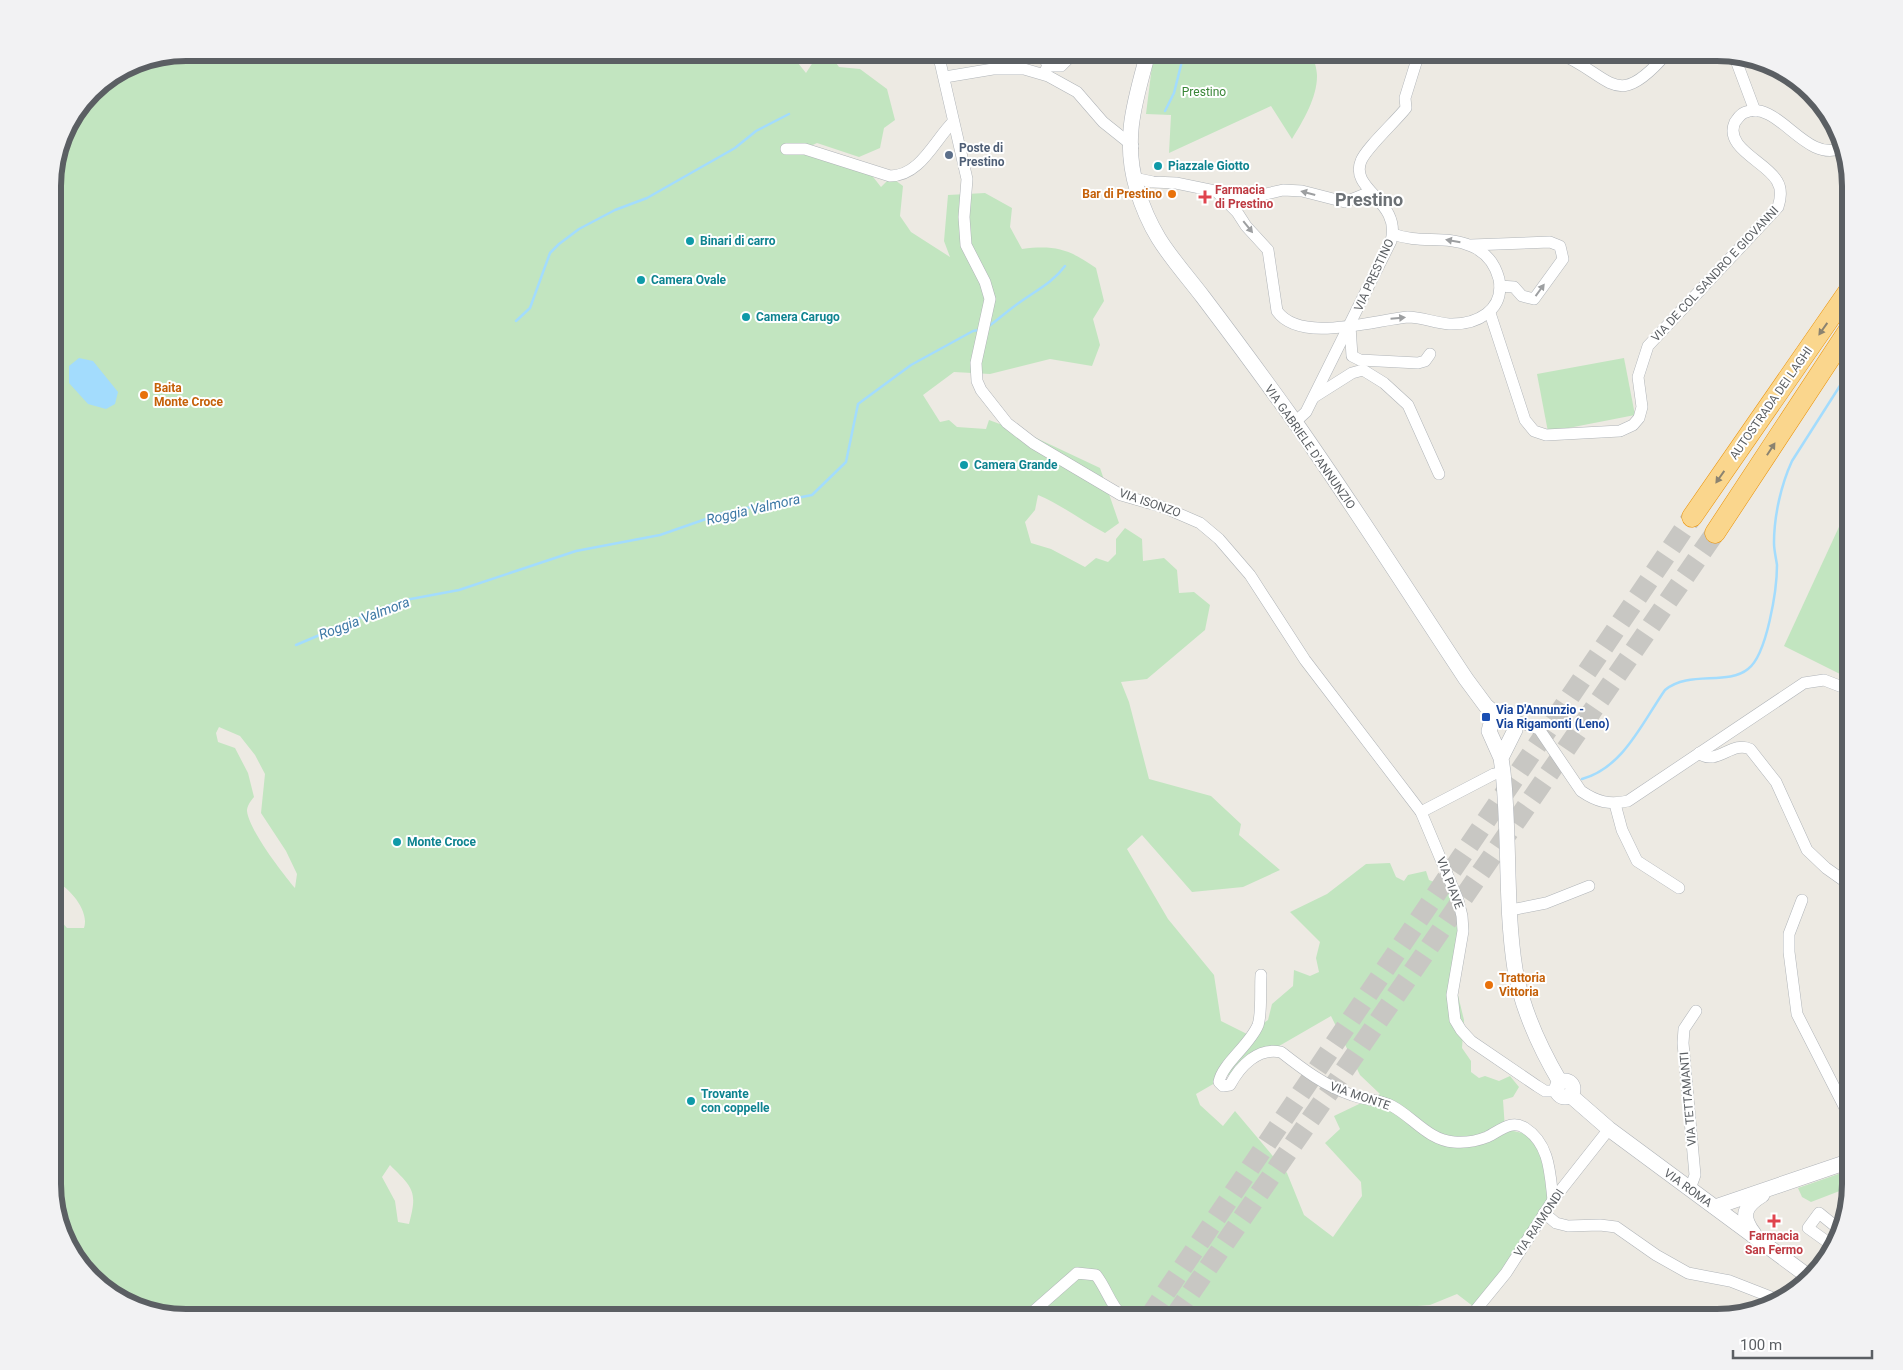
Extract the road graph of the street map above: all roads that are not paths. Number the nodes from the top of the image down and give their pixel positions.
1 (941, 61) edge
2 (1044, 61) edge
3 (1066, 61) edge
4 (1146, 61) edge
5 (1416, 61) edge
6 (1574, 61) edge
7 (1659, 61) edge
8 (1737, 63) edge
9 (1046, 70) junction
10 (946, 77) junction
11 (1138, 89) junction
12 (1754, 111) junction
13 (953, 122) junction
14 (1122, 132) junction
15 (786, 149) dead end
16 (1836, 150) edge
17 (1135, 160) junction
18 (1136, 181) junction
19 (1216, 191) junction
20 (1370, 192) junction
21 (1393, 234) junction
22 (1470, 245) junction
23 (1500, 286) junction
24 (1842, 301) edge
25 (1490, 313) junction
26 (1350, 326) junction
27 (1842, 340) edge
28 (1430, 354) dead end
29 (1312, 398) junction
30 (1295, 422) junction
31 (1439, 474) dead end
32 (1692, 517) tunnel mouth
33 (1715, 533) tunnel mouth
34 (1305, 660) joint
35 (1842, 687) edge
36 (1509, 726) junction
37 (1699, 753) junction
38 (1502, 765) junction
39 (1615, 804) junction
40 (1421, 812) junction
41 (1842, 879) edge
42 (1589, 886) dead end
43 (1679, 888) dead end
44 (1802, 900) dead end
45 (1511, 910) junction
46 (1261, 975) dead end
47 (1696, 1011) dead end
48 (1562, 1089) junction
49 (1842, 1102) edge
50 (1609, 1129) junction
51 (1842, 1165) edge
52 (1690, 1189) junction
53 (1768, 1191) junction
54 (1553, 1200) junction
55 (1715, 1207) junction
56 (1544, 1213) junction
57 (1834, 1226) edge
58 (1758, 1239) junction
59 (1827, 1242) edge
60 (1804, 1273) edge
61 (1770, 1297) dead end
62 (1037, 1309) edge
63 (1115, 1309) edge
64 (1477, 1309) edge

1 - 10 street, VIA ISONZO
2 - 9 street
3 - 9 street
4 - 11 main road, VIA GABRIELE D'ANNUNZIO
5 - 20 street, VIA PRESTINO
6 - 7 street
8 - 12 street
9 - 10 street
9 - 14 street
10 - 13 street, VIA ISONZO
11 - 14 main road, VIA GABRIELE D'ANNUNZIO
11 - 17 main road, VIA GABRIELE D'ANNUNZIO
12 - 16 street
12 - 25 street, VIA DE COL SANDRO E GIOVANNI
13 - 15 street
13 - 34 street, VIA ISONZO
14 - 17 main road, VIA GABRIELE D'ANNUNZIO
14 - 17 street
17 - 18 main road, VIA GABRIELE D'ANNUNZIO
18 - 19 street
18 - 30 main road, VIA GABRIELE D'ANNUNZIO
20 -> 19 street
19 -> 26 street
20 - 21 street, VIA PRESTINO
22 -> 21 street
21 - 26 street, VIA PRESTINO
22 - 23 street
23 -> 22 street
23 - 25 street
24 -> 32 highway, AUTOSTRADA DEI LAGHI
26 -> 25 street
26 - 28 street
26 - 29 street, VIA PRESTINO
33 -> 27 highway, AUTOSTRADA DEI LAGHI
29 - 30 street, VIA PRESTINO
29 - 31 street
30 - 36 main road, VIA GABRIELE D'ANNUNZIO
34 - 40 street, VIA PIAVE
35 - 37 street
36 - 38 main road
36 - 38 main road, VIA GABRIELE D'ANNUNZIO
36 - 39 street
37 - 39 street
37 - 41 street
38 - 40 street
38 - 45 main road, VIA ROMA
39 - 43 street
40 - 48 street, VIA PIAVE
42 - 45 street
44 - 49 street
45 - 48 main road, VIA ROMA
46 - 54 street, VIA MONTE
47 - 52 street, VIA TETTAMANTI
48 - 50 main road, VIA ROMA
50 - 52 main road, VIA ROMA
50 - 54 street, VIA RAIMONDI
51 - 53 main road
52 - 55 main road, VIA ROMA
53 - 55 main road
53 - 58 main road
54 - 56 street, VIA RAIMONDI
55 - 58 main road, VIA ROMA
56 - 61 street
56 - 64 street, VIA RAIMONDI
57 - 59 street
58 - 60 main road, VIA ROMA
62 - 63 street

